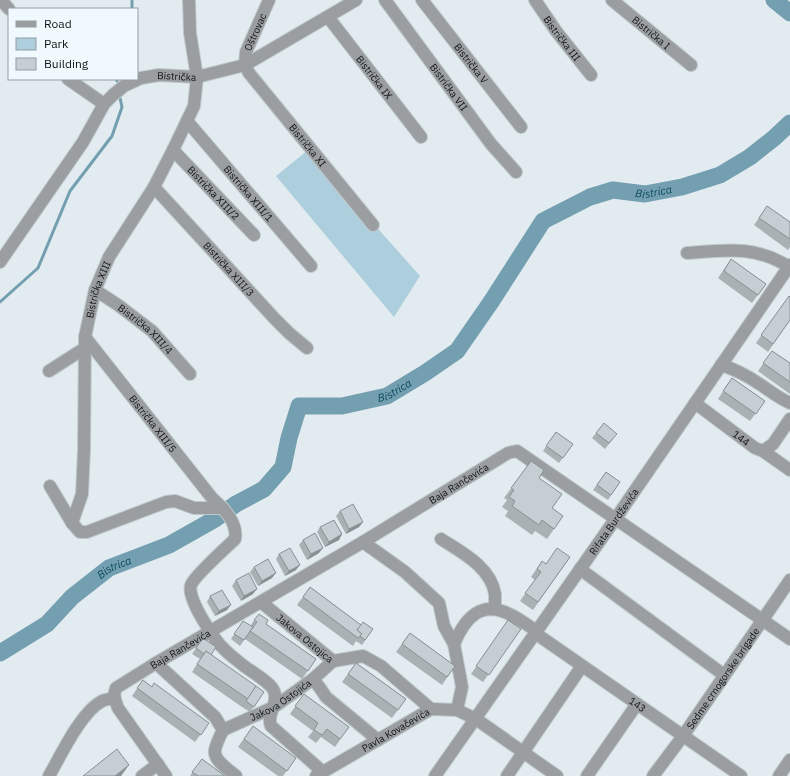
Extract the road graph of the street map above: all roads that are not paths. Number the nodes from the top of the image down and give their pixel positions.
1 (1, 0) edge
2 (189, 0) edge
3 (269, 0) edge
4 (356, 0) edge
5 (385, 0) edge
6 (422, 0) edge
7 (535, 0) edge
8 (612, 0) edge
9 (8, 8) edge
10 (328, 17) junction
11 (245, 65) junction
12 (691, 65) dead end
13 (591, 75) dead end
14 (197, 77) junction
15 (138, 79) edge
16 (69, 80) edge
17 (137, 80) edge
18 (104, 104) junction
19 (187, 121) junction
20 (521, 127) dead end
21 (421, 137) dead end
22 (174, 150) junction
23 (516, 172) dead end
24 (154, 187) junction
25 (373, 224) dead end
26 (254, 235) dead end
27 (687, 253) dead end
28 (0, 262) edge
29 (311, 266) dead end
30 (789, 266) edge
31 (95, 290) junction
32 (85, 343) junction
33 (307, 348) dead end
34 (721, 365) junction
35 (49, 371) dead end
36 (190, 374) dead end
37 (695, 403) junction
38 (790, 403) edge
39 (790, 420) edge
40 (763, 451) junction
41 (790, 470) edge
42 (50, 486) dead end
43 (223, 508) junction
44 (616, 518) junction
45 (72, 522) junction
46 (441, 539) dead end
47 (363, 542) junction
48 (580, 569) junction
49 (790, 580) edge
50 (261, 602) junction
51 (495, 610) junction
52 (762, 620) junction
53 (210, 632) junction
54 (536, 632) junction
55 (790, 639) edge
56 (454, 644) junction
57 (333, 661) junction
58 (156, 663) junction
59 (582, 666) junction
60 (724, 676) junction
61 (313, 679) junction
62 (115, 693) junction
63 (637, 704) junction
64 (274, 707) junction
65 (431, 709) junction
66 (457, 710) junction
67 (476, 719) junction
68 (223, 730) junction
69 (683, 736) junction
70 (378, 740) junction
71 (524, 752) junction
72 (790, 760) edge
73 (158, 764) junction
74 (320, 774) edge
75 (49, 776) edge
76 (142, 776) edge
77 (166, 776) edge
78 (236, 776) edge
79 (435, 776) edge
80 (507, 776) edge
81 (557, 776) edge
82 (587, 776) edge
83 (653, 776) edge
84 (741, 776) edge
85 (779, 776) edge

1 - 9 street
2 - 14 street, Bistrička XIII
3 - 11 street, Oštrovac
4 - 10 street, Bistrička
5 - 23 street, Bistrička VII
6 - 20 street, Bistrička V
7 - 13 street, Bistrička III
8 - 12 street, Bistrička I
10 - 11 street, Bistrička
10 - 21 street, Bistrička IX
11 - 14 street, Bistrička
11 - 25 street, Bistrička XI
14 - 15 street, Bistrička
14 - 19 street, Bistrička XIII
16 - 18 street
17 - 18 street, Bistrička
18 - 28 street, Bistrička
19 - 22 street, Bistrička XIII
19 - 29 street, Bistrička XIII/1
22 - 24 street, Bistrička XIII
22 - 26 street, Bistrička XIII/2
24 - 31 street, Bistrička XIII
24 - 33 street, Bistrička XIII/3
27 - 30 street
30 - 34 street, Rifata Burdževića
31 - 32 street, Bistrička XIII
31 - 36 street, Bistrička XIII/4
32 - 35 street
32 - 43 street, Bistrička XIII/5
32 - 45 street, Bistrička XIII
34 - 37 street, Rifata Burdževića
34 - 38 street
37 - 40 street, 144
37 - 44 street, Rifata Burdževića
39 - 40 street
40 - 41 street, 144
42 - 45 street
43 - 45 street
43 - 53 street, Bistrička XIII/5
44 - 47 street, Baja Rančevića
44 - 48 street, Rifata Burdževića
44 - 52 street, Baja Rančevića
46 - 51 street
47 - 50 street, Baja Rančevića
47 - 56 street
48 - 54 street, Rifata Burdževića
48 - 60 street
49 - 52 street, Sedme crnogorske brigade
50 - 53 street, Baja Rančevića
50 - 57 street, Jakova Ostojica
51 - 54 street, 143
51 - 56 street
52 - 55 street, Baja Rančevića
52 - 60 street, Sedme crnogorske brigade
53 - 58 street, Baja Rančevića
53 - 64 street
54 - 59 street, 143
54 - 67 street, Rifata Burdževića
56 - 66 street
57 - 61 street, Jakova Ostojića
57 - 65 street, Jakova Ostojica
58 - 62 street, Baja Rančevića
58 - 68 street
59 - 63 street, 143
59 - 71 street
60 - 69 street, Sedme crnogorske brigade
61 - 64 street, Jakova Ostojića
61 - 70 street
62 - 73 street
62 - 75 street, Baja Rančevića
63 - 69 street, 143
63 - 82 street
64 - 68 street, Jakova Ostojića
64 - 74 street
65 - 66 street, Pavla Kovačevića
65 - 70 street, Pavla Kovačevića
66 - 67 street, Pavla Kovačevića
67 - 71 street, Pavla Kovačevića
67 - 79 street, Rifata Burdževića
68 - 78 street
69 - 83 street, Sedme crnogorske brigade
69 - 84 street, 143
70 - 74 street, Pavla Kovačevića
71 - 80 street
71 - 81 street, Pavla Kovačevića
72 - 85 street
73 - 76 street
73 - 77 street

